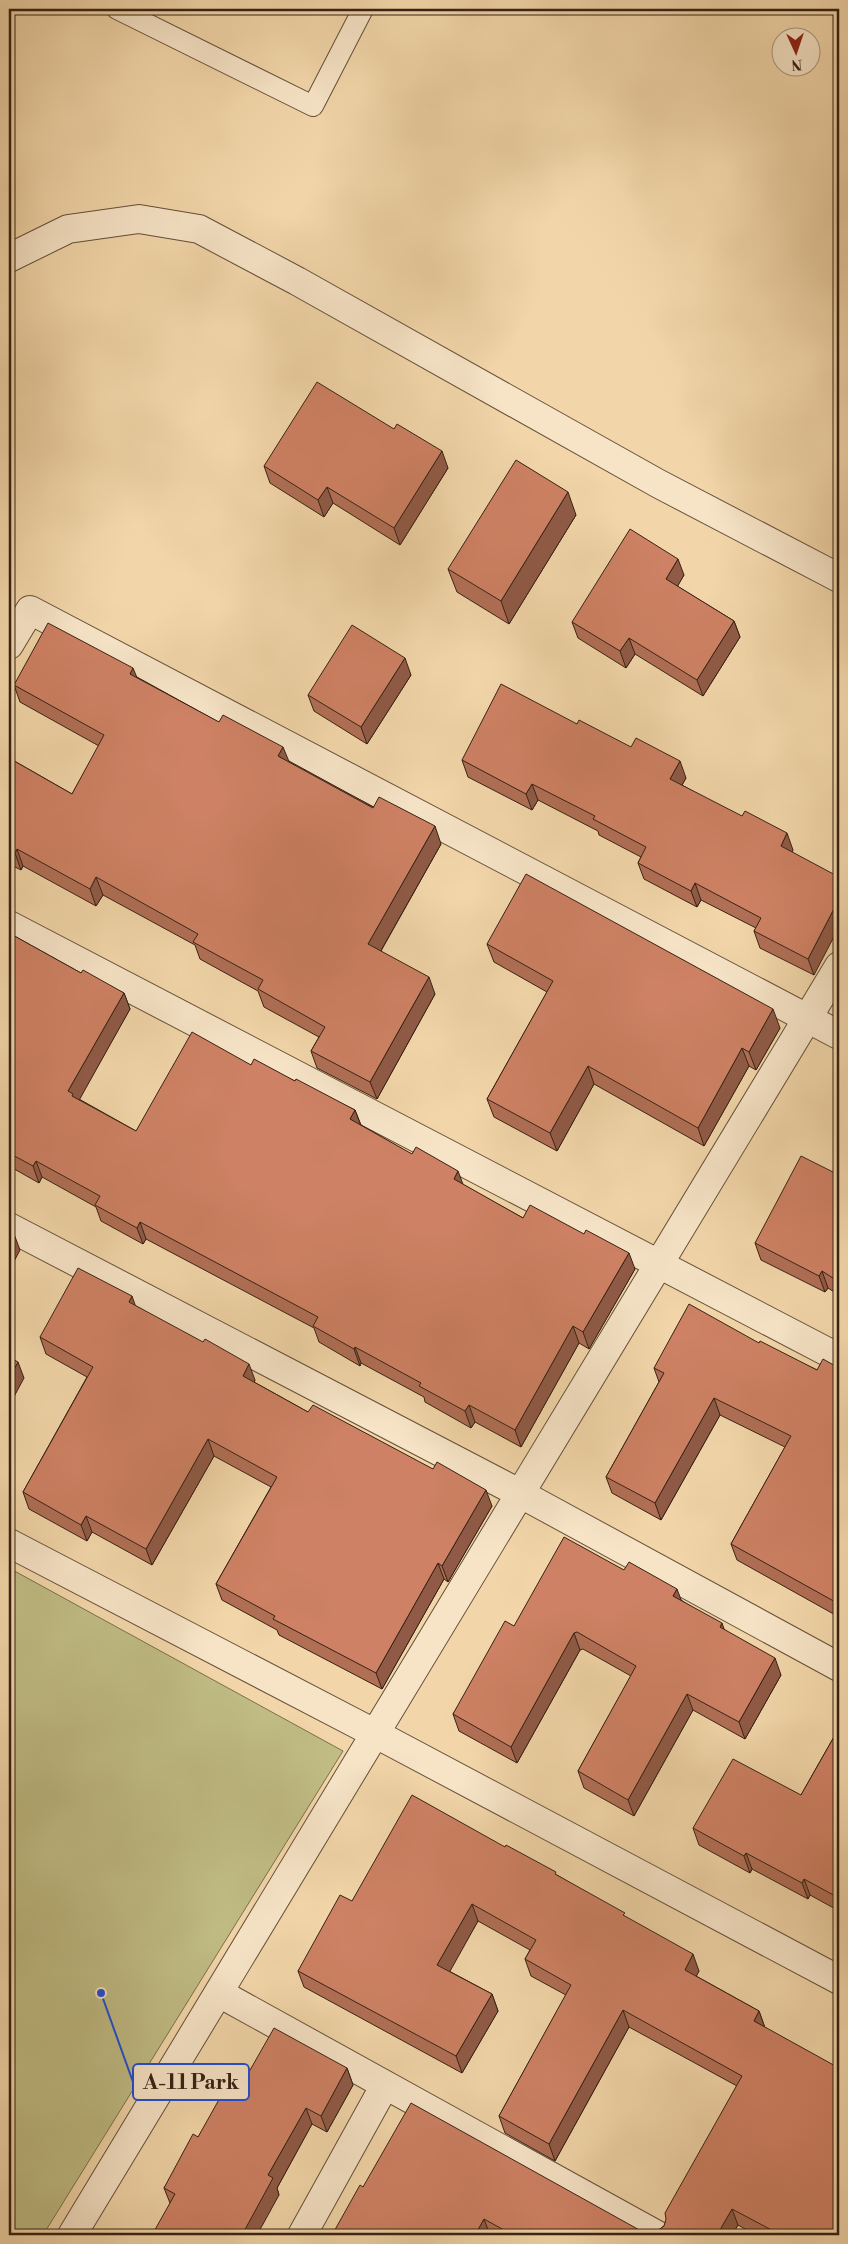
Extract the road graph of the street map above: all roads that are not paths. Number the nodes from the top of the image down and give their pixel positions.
1 (117, 9) edge
2 (363, 9) edge
3 (9, 258) edge
4 (839, 578) edge
5 (9, 645) edge
6 (9, 926) edge
7 (839, 966) edge
8 (808, 1018) junction
9 (839, 1035) edge
10 (9, 1227) edge
11 (658, 1266) junction
12 (839, 1358) edge
13 (521, 1494) junction
14 (9, 1543) edge
15 (839, 1667) edge
16 (376, 1734) junction
17 (839, 1980) edge
18 (219, 1993) junction
19 (385, 2085) junction
20 (72, 2235) edge
21 (302, 2235) edge
22 (657, 2235) edge

1 - 2 lane
3 - 4 street
5 - 8 street
6 - 11 street
7 - 8 street
8 - 9 street
8 - 11 street
10 - 13 street
11 - 12 street
11 - 13 street
13 - 15 street
13 - 16 street
14 - 16 street
16 - 17 street
16 - 18 street
18 - 19 street
18 - 20 street
19 - 21 street
19 - 22 street

